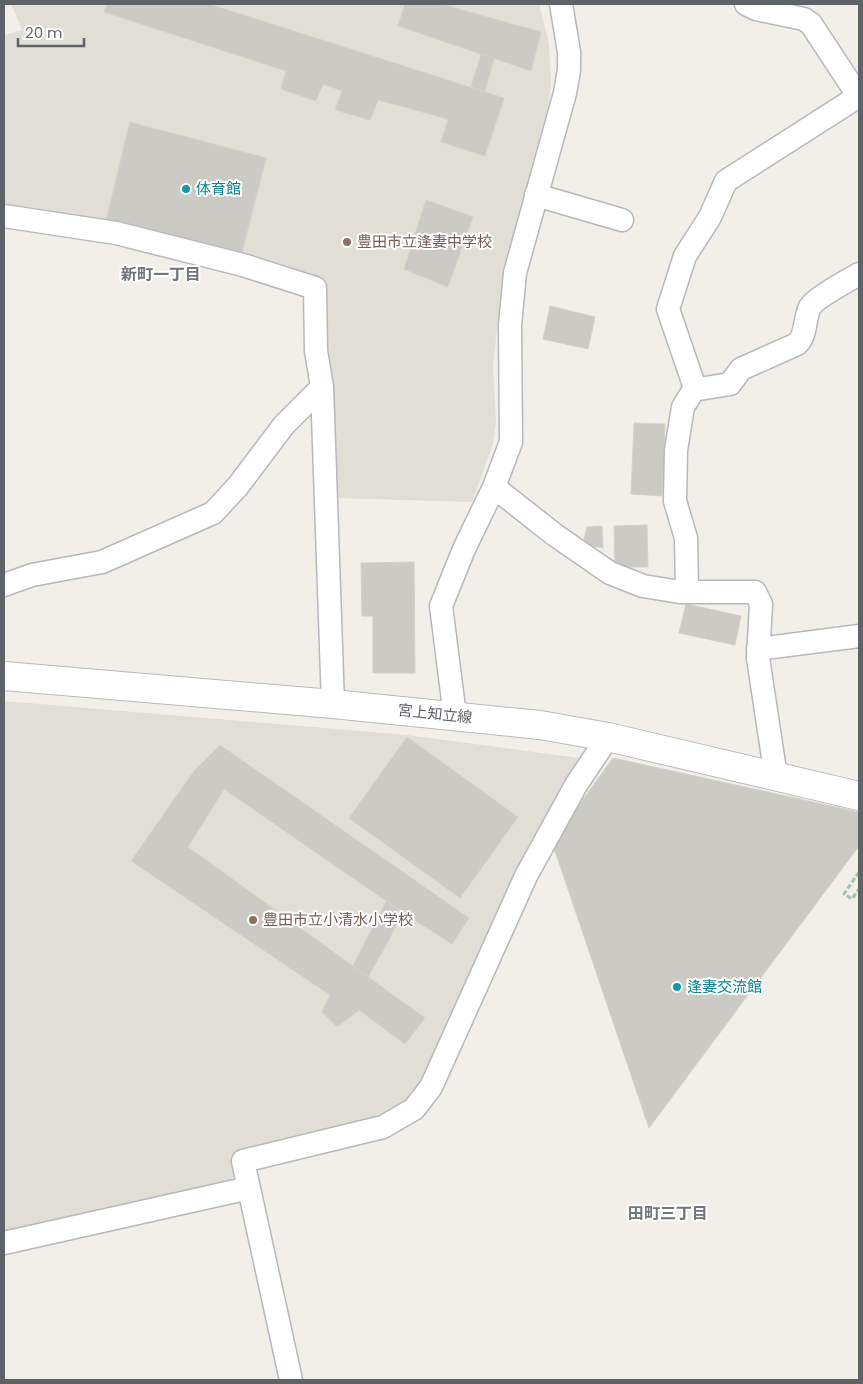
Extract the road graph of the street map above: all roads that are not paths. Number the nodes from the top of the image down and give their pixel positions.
1 (561, 4) edge
2 (746, 4) edge
3 (859, 96) edge
4 (536, 195) junction
5 (4, 216) edge
6 (622, 220) dead end
7 (859, 274) edge
8 (322, 386) junction
9 (694, 388) junction
10 (494, 487) junction
11 (4, 585) edge
12 (687, 592) junction
13 (859, 636) edge
14 (758, 649) junction
15 (4, 676) edge
16 (333, 704) junction
17 (455, 716) junction
18 (608, 737) junction
19 (776, 777) junction
20 (859, 796) edge
21 (249, 1188) junction
22 (4, 1242) edge
23 (291, 1380) edge

1 - 4 street
2 - 3 street
3 - 9 street
4 - 6 street
4 - 10 street
5 - 8 street
7 - 9 street
8 - 11 street
8 - 16 street
9 - 12 street
10 - 12 street
10 - 17 street
12 - 14 street
13 - 14 street
14 - 19 street
15 - 16 main road, 宮上知立線
16 - 17 main road, 宮上知立線
17 - 18 main road, 宮上知立線
18 - 19 main road, 宮上知立線
18 - 21 street
19 - 20 main road, 宮上知立線
21 - 22 street
21 - 23 street

